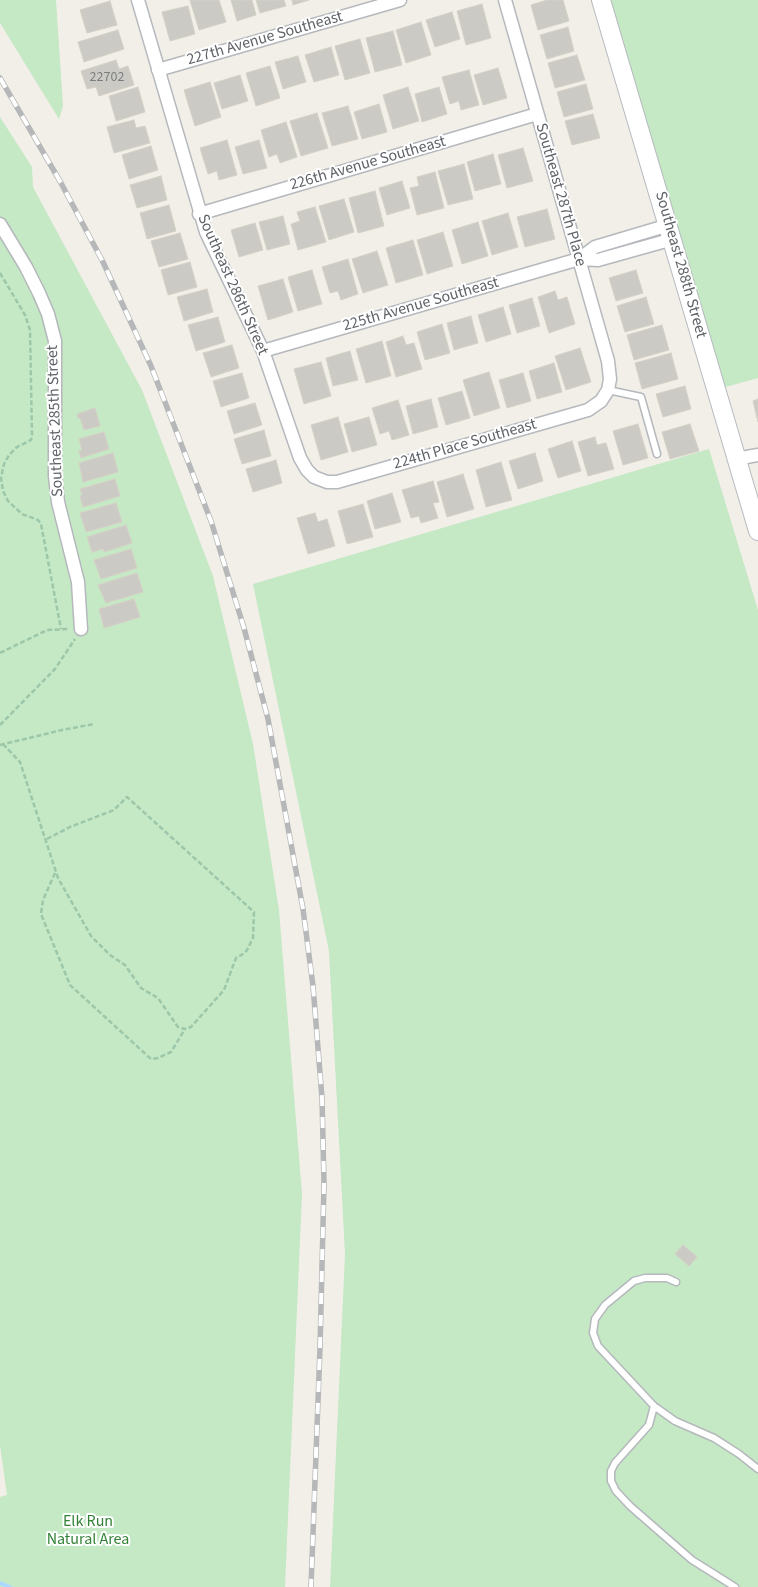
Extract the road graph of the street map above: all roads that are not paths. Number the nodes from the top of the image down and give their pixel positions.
1 (138, 0) edge
2 (400, 0) edge
3 (505, 0) edge
4 (601, 0) edge
5 (158, 70) junction
6 (537, 114) junction
7 (199, 214) junction
8 (0, 224) edge
9 (671, 232) junction
10 (579, 259) junction
11 (263, 351) junction
12 (608, 390) junction
13 (657, 454) dead end
14 (758, 455) edge
15 (736, 459) junction
16 (314, 476) joint
17 (758, 530) edge
18 (81, 629) road end
19 (676, 1282) dead end
20 (654, 1406) junction
21 (758, 1468) edge
22 (735, 1587) edge

1 - 5 street, Southeast 286th Street
2 - 5 street, 227th Avenue Southeast
3 - 6 street, Southeast 287th Place
4 - 9 street, Southeast 288th Street
5 - 7 street, Southeast 286th Street
6 - 7 street, 226th Avenue Southeast
6 - 10 street, Southeast 287th Place
7 - 11 street, Southeast 286th Street
8 - 18 street, Southeast 285th Street
9 - 10 street, 225th Avenue Southeast
9 - 15 street, Southeast 288th Street
10 - 11 street, 225th Avenue Southeast
10 - 12 street, Southeast 287th Place
11 - 16 street, Southeast 286th Street
12 - 13 lane
12 - 16 street, 224th Place Southeast
14 - 15 street
15 - 17 street, Southeast 288th Street
19 - 20 lane
20 - 21 lane
20 - 22 lane

